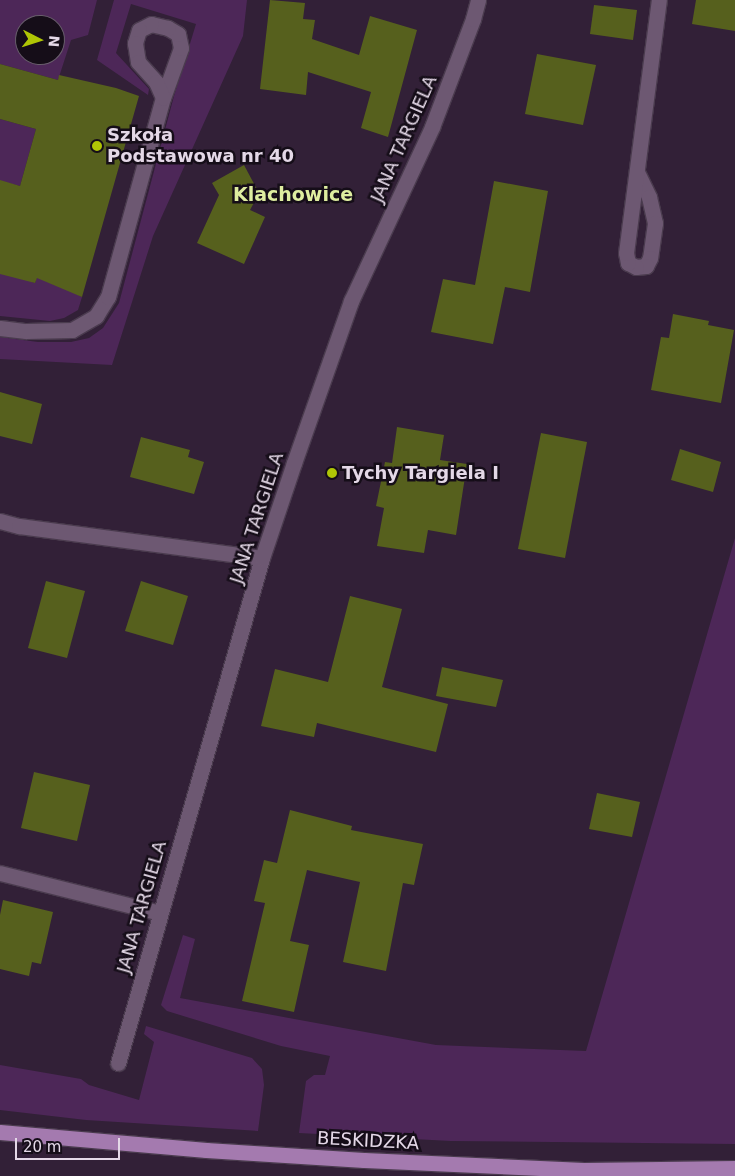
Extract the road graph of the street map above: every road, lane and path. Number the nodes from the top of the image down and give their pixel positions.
1 (478, 0) edge
2 (659, 0) edge
3 (163, 98) dead end
4 (637, 172) junction
5 (0, 328) edge
6 (0, 521) edge
7 (262, 558) junction
8 (0, 873) edge
9 (160, 912) junction
10 (118, 1063) dead end
11 (0, 1132) edge
12 (735, 1168) edge

1 - 7 street, JANA TARGIELA
2 - 4 street
3 - 5 street
4 - 4 street
6 - 7 street
7 - 9 street, JANA TARGIELA
8 - 9 street
9 - 10 street, JANA TARGIELA
11 - 12 main road, BESKIDZKA

